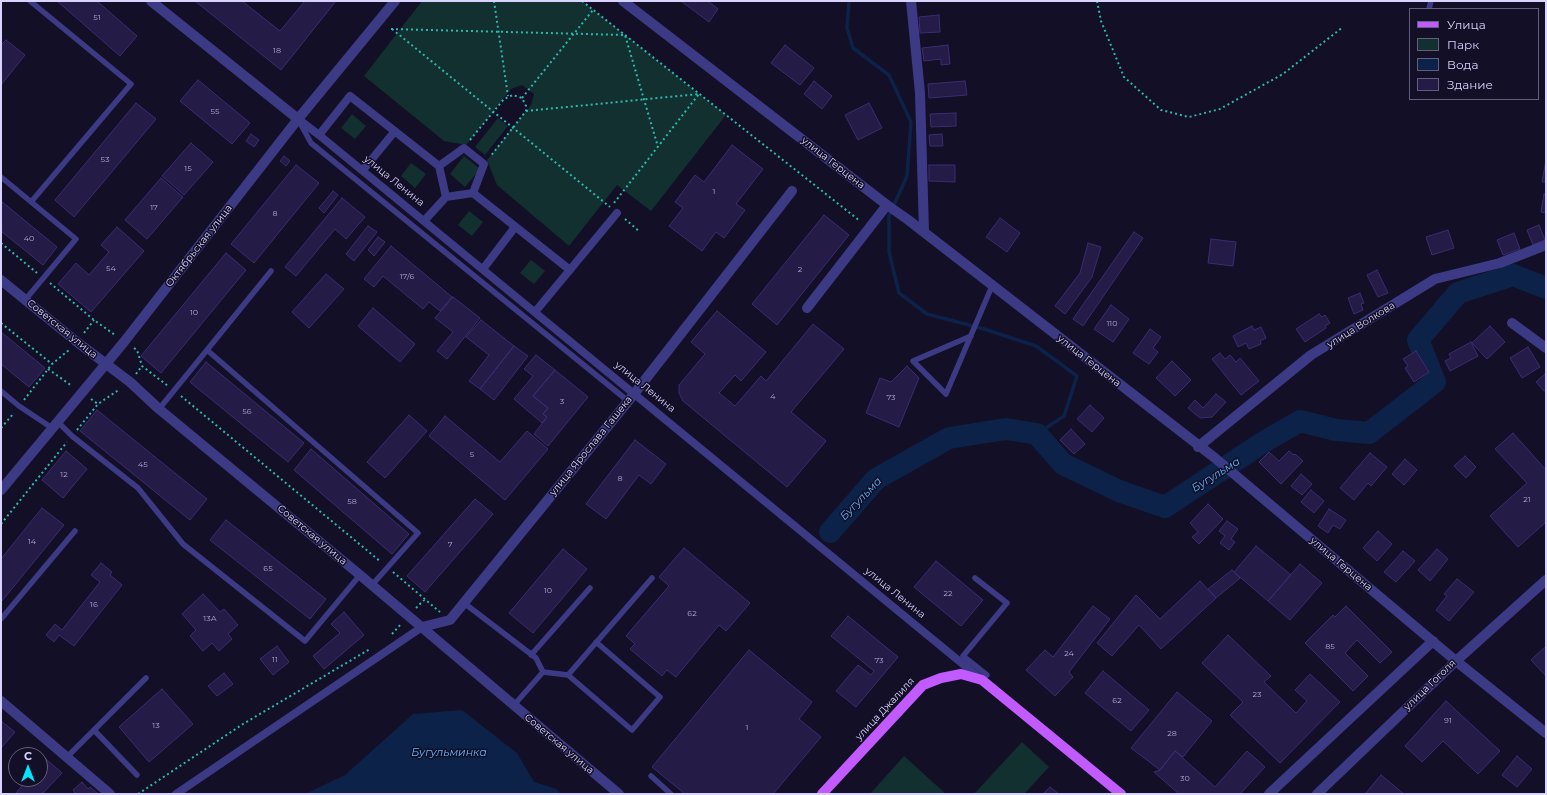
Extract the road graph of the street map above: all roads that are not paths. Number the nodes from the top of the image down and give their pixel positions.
1 (30, 1) edge
2 (150, 1) edge
3 (395, 1) edge
4 (623, 1) edge
5 (911, 1) edge
6 (298, 119) junction
7 (395, 131) junction
8 (319, 135) junction
9 (439, 166) junction
10 (363, 170) junction
11 (1, 177) edge
12 (792, 190) dead end
13 (474, 193) junction
14 (446, 197) junction
15 (31, 202) junction
16 (887, 205) junction
17 (617, 213) road end
18 (424, 221) junction
19 (516, 227) junction
20 (924, 232) junction
21 (1546, 245) edge
22 (482, 269) junction
23 (570, 270) junction
24 (271, 271) dead end
25 (1, 280) edge
26 (992, 286) junction
27 (25, 300) junction
28 (807, 308) dead end
29 (536, 312) junction
30 (1512, 324) dead end
31 (971, 336) junction
32 (1546, 348) edge
33 (207, 350) junction
34 (106, 364) junction
35 (1, 391) edge
36 (631, 397) junction
37 (159, 408) junction
38 (55, 425) junction
39 (1198, 446) junction
40 (1, 490) edge
41 (75, 531) dead end
42 (360, 575) junction
43 (652, 578) dead end
44 (974, 578) dead end
45 (1546, 580) edge
46 (372, 585) junction
47 (590, 588) dead end
48 (464, 603) junction
49 (1, 619) edge
50 (422, 627) junction
51 (1433, 641) junction
52 (596, 642) junction
53 (531, 655) junction
54 (1456, 661) junction
55 (543, 672) junction
56 (568, 675) junction
57 (146, 678) dead end
58 (982, 680) junction
59 (1, 701) edge
60 (514, 705) junction
61 (94, 730) junction
62 (1546, 733) edge
63 (67, 758) junction
64 (137, 775) dead end
65 (651, 776) dead end
66 (110, 794) edge
67 (176, 794) edge
68 (619, 794) edge
69 (671, 794) edge
70 (822, 794) edge
71 (1121, 794) edge
72 (1269, 794) edge
73 (1317, 794) edge

1 - 15 lane
2 - 6 street, улица Ленина
3 - 6 street, Октябрьская улица
4 - 16 street, улица Герцена
5 - 20 street
6 - 8 street, улица Ленина
6 - 34 street, Октябрьская улица
6 - 36 lane
7 - 8 street
7 - 9 street
7 - 10 street
8 - 10 street, улица Ленина
9 - 13 street
9 - 14 street
10 - 18 street, улица Ленина
11 - 15 lane
12 - 36 street, улица Ярослава Гашека
13 - 14 street
13 - 19 street
14 - 18 street
15 - 27 lane
16 - 20 street, улица Герцена
16 - 28 street
17 - 23 street
18 - 22 street, улица Ленина
19 - 22 street
19 - 23 street
20 - 26 street, улица Герцена
21 - 39 street, улица Волкова
22 - 29 street, улица Ленина
23 - 29 street
24 - 33 lane
25 - 27 street, Советская улица
26 - 31 lane
26 - 39 street, улица Герцена
27 - 34 street, Советская улица
29 - 36 street, улица Ленина
30 - 32 street
31 - 31 lane
33 - 37 lane
33 - 46 lane
34 - 37 street, Советская улица
34 - 38 street, Октябрьская улица
35 - 38 lane
36 - 48 street, улица Ярослава Гашека
36 - 58 street, улица Ленина
37 - 42 street, Советская улица
38 - 40 street, Октябрьская улица
38 - 42 lane
39 - 51 street, улица Герцена
41 - 49 lane
42 - 46 street, Советская улица
43 - 52 lane
44 - 58 lane
45 - 54 street, улица Гоголя
46 - 50 street, Советская улица
47 - 53 lane
48 - 50 street, улица Ярослава Гашека
48 - 53 lane
50 - 60 street, Советская улица
50 - 67 street
51 - 54 street, улица Герцена
51 - 72 street
52 - 56 lane
52 - 56 lane
53 - 55 lane
54 - 62 street, улица Герцена
54 - 73 street, улица Гоголя
55 - 56 lane
55 - 60 lane
57 - 61 lane
58 - 70 main road, улица Джалиля
58 - 71 main road, улица Ленина
59 - 63 street
60 - 68 street, Советская улица
61 - 63 lane
61 - 64 lane
63 - 66 street
65 - 69 lane

